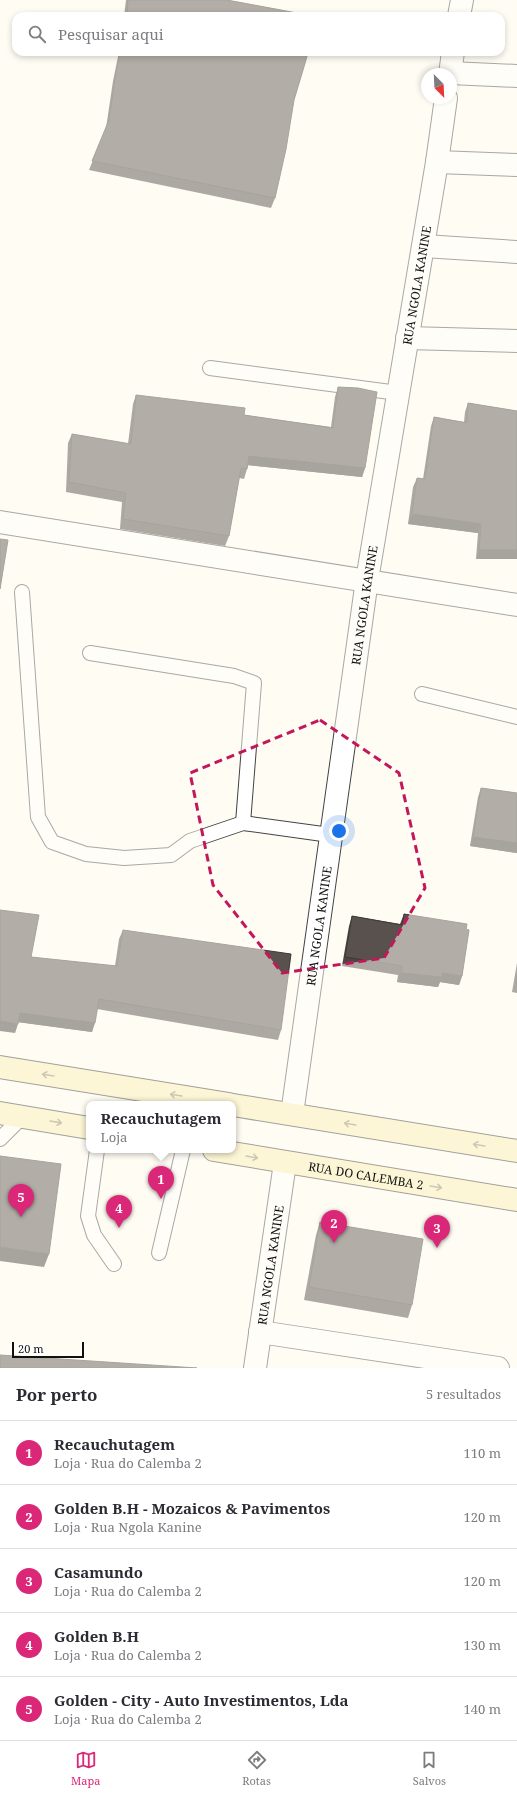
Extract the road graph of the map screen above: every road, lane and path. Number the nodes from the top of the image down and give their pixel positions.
1 (462, 0) edge
2 (460, 12) edge
3 (451, 66) edge
4 (517, 76) edge
5 (445, 104) edge
6 (438, 162) junction
7 (517, 165) edge
8 (424, 246) junction
9 (517, 252) edge
10 (407, 338) junction
11 (517, 341) edge
12 (210, 368) dead end
13 (398, 392) junction
14 (0, 522) edge
15 (367, 580) junction
16 (22, 592) dead end
17 (517, 605) edge
18 (90, 654) dead end
19 (422, 694) dead end
20 (517, 717) edge
21 (243, 823) junction
22 (330, 835) junction
23 (0, 1067) edge
24 (210, 1101) edge
25 (236, 1105) edge
26 (0, 1113) edge
27 (292, 1114) junction
28 (23, 1116) junction
29 (86, 1127) edge
30 (0, 1139) edge
31 (517, 1151) edge
32 (97, 1153) edge
33 (182, 1153) edge
34 (230, 1153) edge
35 (285, 1163) junction
36 (517, 1200) edge
37 (159, 1253) dead end
38 (114, 1264) dead end
39 (260, 1332) junction
40 (255, 1368) edge
41 (498, 1368) edge

1 - 2 street
3 - 4 street
5 - 6 street, RUA NGOLA KANINE
6 - 7 street
6 - 8 street, RUA NGOLA KANINE
8 - 9 street
8 - 10 street, RUA NGOLA KANINE
10 - 11 street
10 - 13 street, RUA NGOLA KANINE
12 - 13 lane
13 - 15 street, RUA NGOLA KANINE
14 - 15 street
15 - 17 street
15 - 22 street, RUA NGOLA KANINE
16 - 21 lane
18 - 21 lane
19 - 20 lane
21 - 22 lane
22 - 27 street, RUA NGOLA KANINE
24 -> 23 main road
25 - 27 main road
26 - 28 main road
31 -> 27 main road
28 -> 29 main road
28 - 30 lane
32 - 38 lane
33 - 37 lane
34 -> 35 main road, RUA DO CALEMBA 2
35 -> 36 main road, RUA DO CALEMBA 2
35 - 39 street, RUA NGOLA KANINE
39 - 40 street, RUA NGOLA KANINE
39 - 41 street

